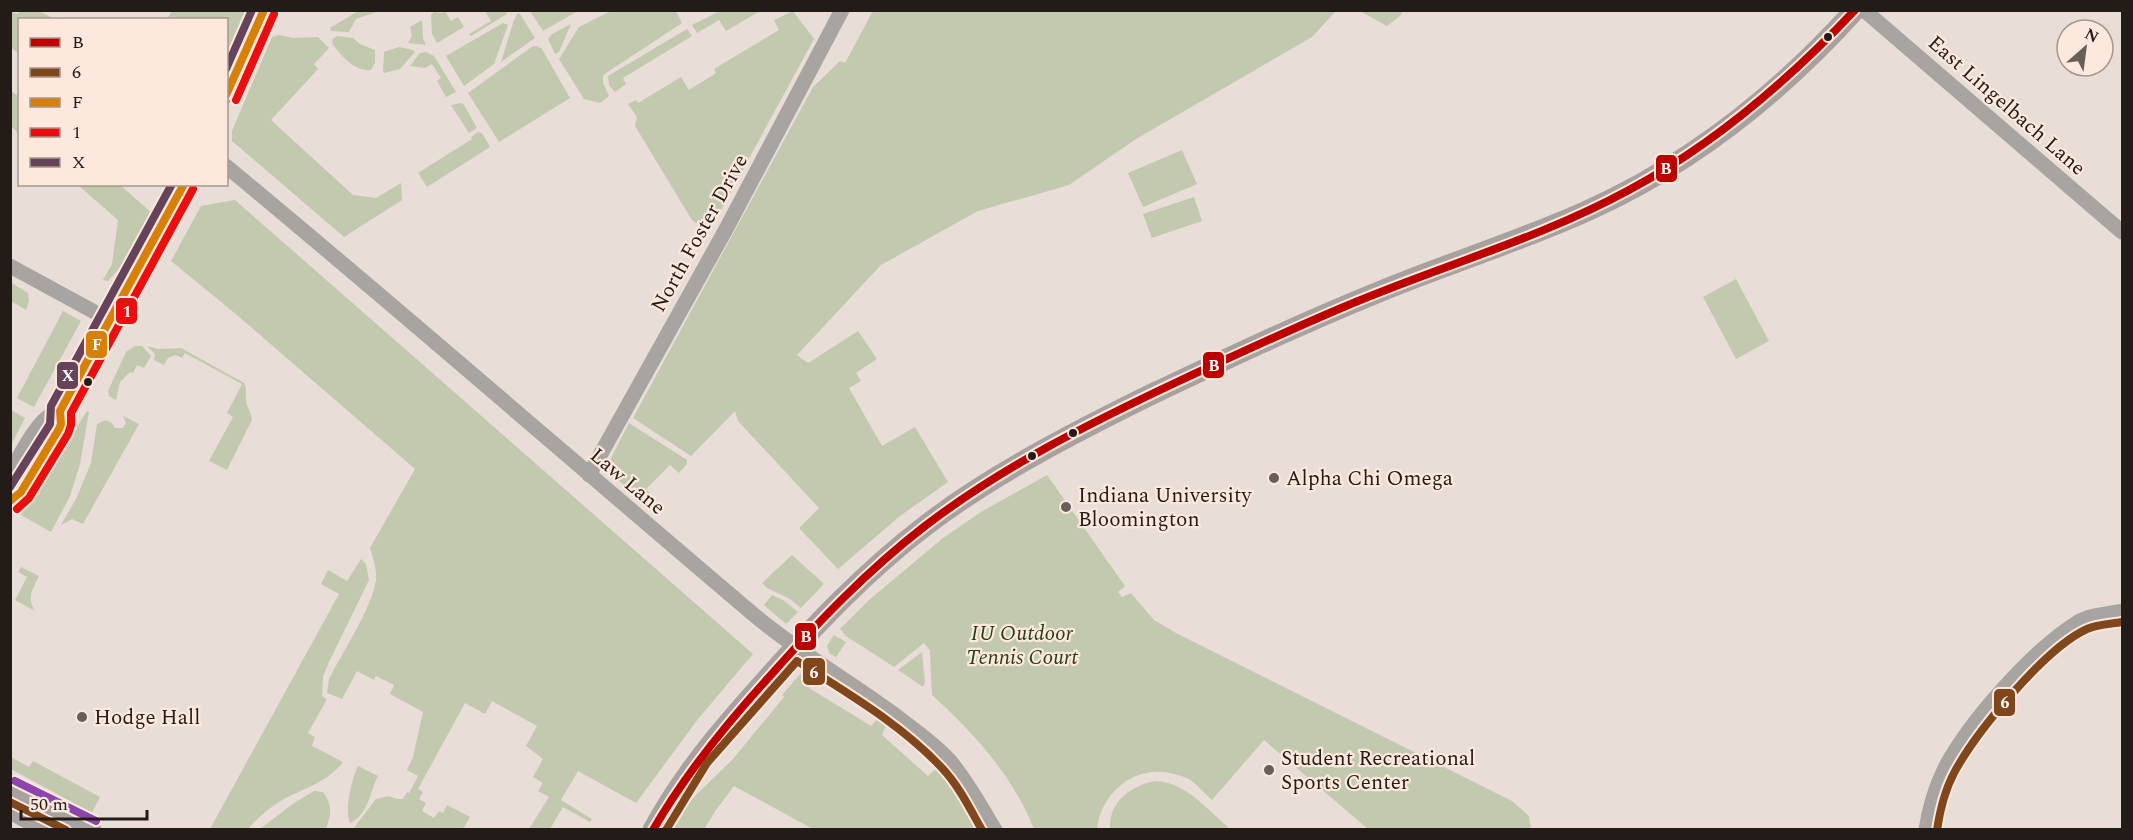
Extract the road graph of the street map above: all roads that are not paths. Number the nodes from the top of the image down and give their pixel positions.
1 (264, 10) edge
2 (842, 10) edge
3 (1855, 10) edge
4 (1864, 10) edge
5 (228, 91) edge
6 (228, 168) edge
7 (183, 186) edge
8 (2122, 232) edge
9 (10, 266) edge
10 (111, 321) junction
11 (60, 411) junction
12 (10, 472) edge
13 (589, 475) junction
14 (10, 501) edge
15 (2122, 611) edge
16 (795, 647) junction
17 (10, 790) edge
18 (10, 809) edge
19 (50, 830) edge
20 (91, 830) edge
21 (653, 830) edge
22 (995, 830) edge
23 (1926, 830) edge

1 - 5 street
2 - 13 street, North Foster Drive
3 - 16 street
4 - 8 street, East Lingelbach Lane
6 - 13 street, Law Lane
7 - 10 street
9 - 10 street
10 - 11 street
11 - 12 street
11 - 14 street
13 - 16 street, Law Lane
15 - 23 street
16 - 21 street
16 - 22 street, Law Lane
17 - 20 street
18 - 19 street

